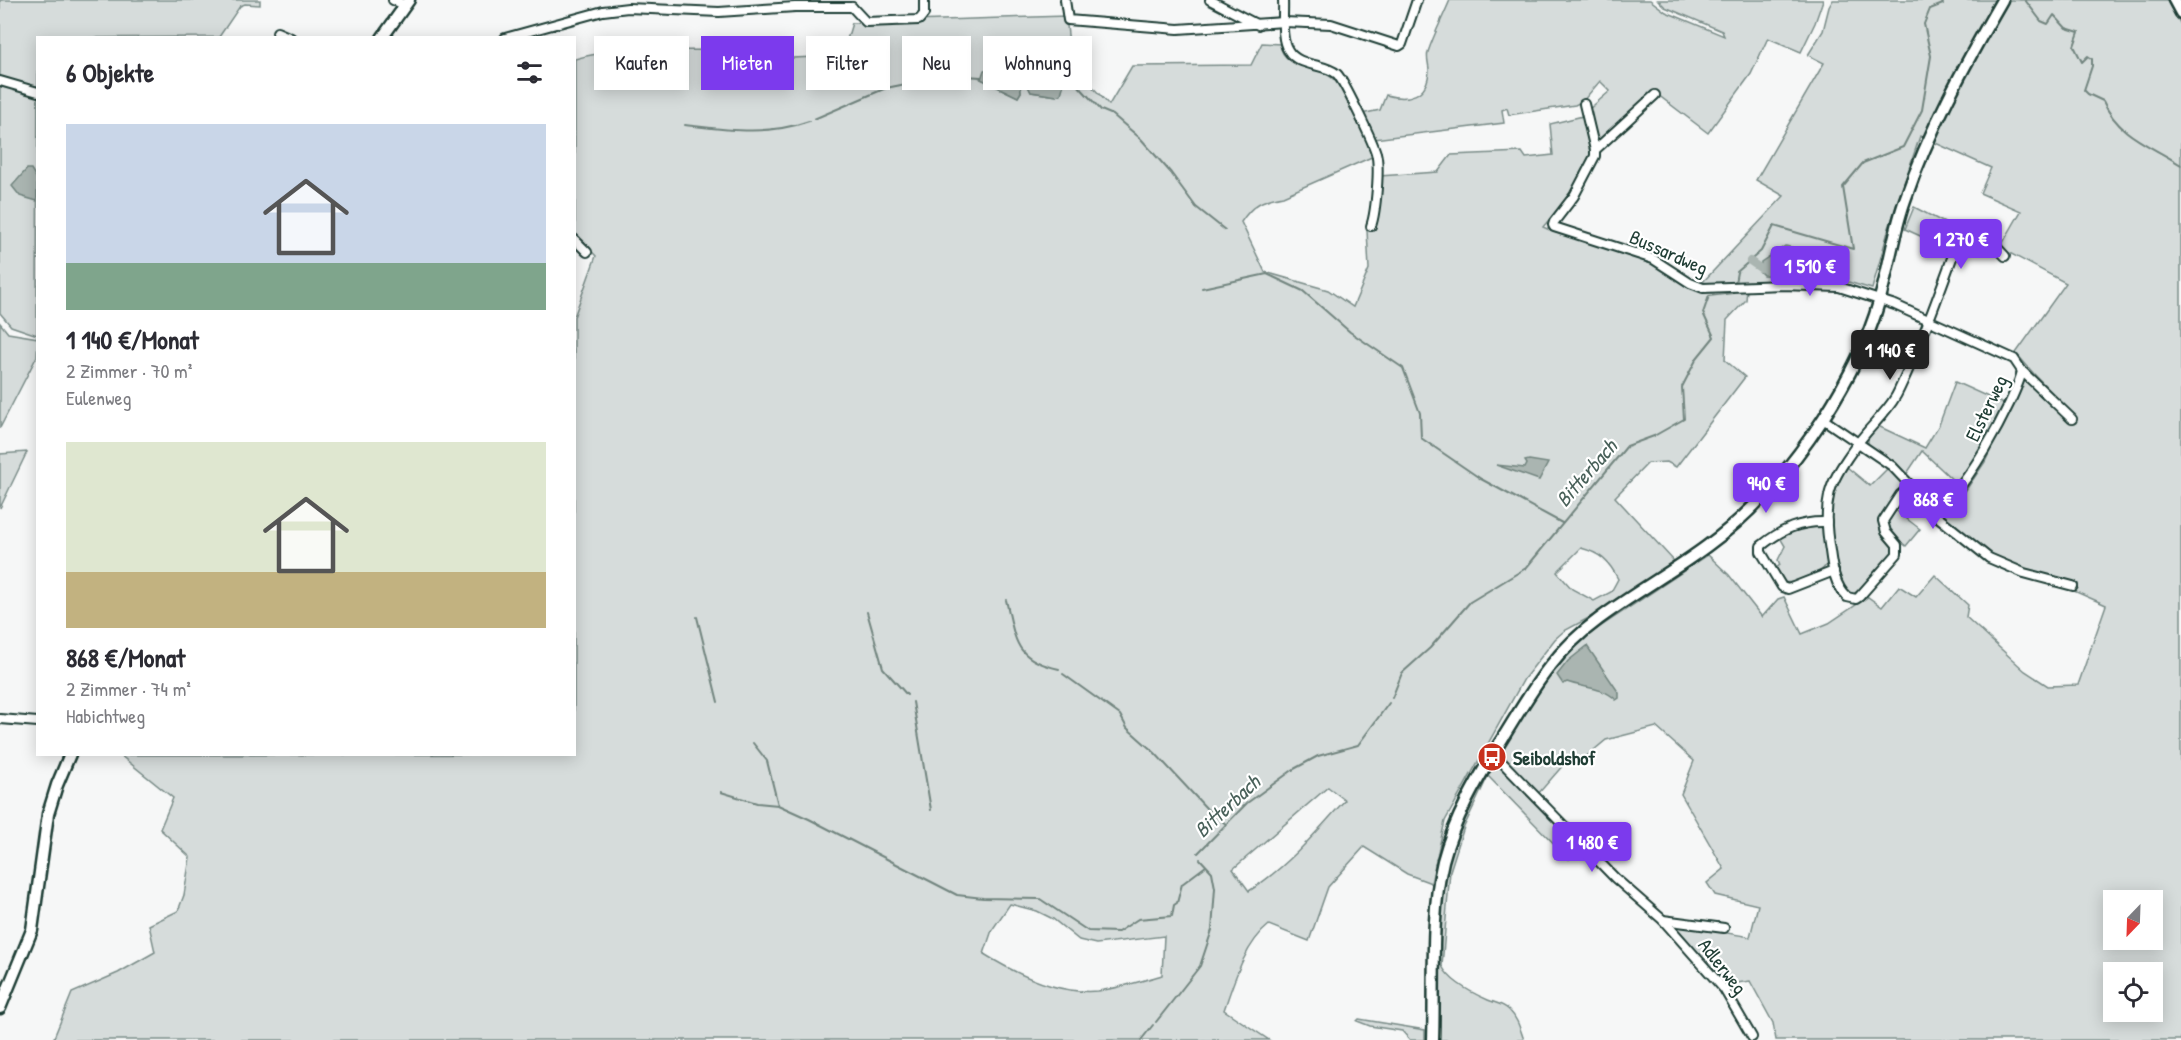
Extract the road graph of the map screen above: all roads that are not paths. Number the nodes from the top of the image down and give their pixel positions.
1 (393, 0) edge
2 (924, 0) edge
3 (1065, 0) edge
4 (1210, 0) edge
5 (1283, 0) edge
6 (1417, 0) edge
7 (2002, 0) edge
8 (2174, 0) edge
9 (407, 3) edge
10 (852, 4) edge
11 (2181, 13) edge
12 (1284, 22) junction
13 (1258, 25) junction
14 (277, 32) dead end
15 (286, 36) edge
16 (383, 36) edge
17 (512, 36) edge
18 (0, 81) edge
19 (36, 91) edge
20 (1655, 95) dead end
21 (1584, 104) dead end
22 (1594, 150) junction
23 (1371, 226) dead end
24 (576, 241) edge
25 (588, 252) dead end
26 (2005, 255) dead end
27 (1880, 300) junction
28 (1929, 320) junction
29 (2022, 371) junction
30 (1823, 419) junction
31 (2072, 419) dead end
32 (1859, 443) junction
33 (1911, 486) junction
34 (1932, 512) junction
35 (1827, 522) junction
36 (1834, 571) junction
37 (2073, 586) dead end
38 (0, 719) edge
39 (36, 722) edge
40 (1494, 753) junction
41 (69, 756) edge
42 (1663, 920) junction
43 (1724, 928) dead end
44 (0, 1008) edge
45 (1752, 1037) dead end
46 (1433, 1040) edge

1 - 9 street
2 - 10 street
3 - 13 street
4 - 13 street
5 - 12 street
6 - 12 street
7 - 27 main road
8 - 11 main road
9 - 16 main road
10 - 17 street
12 - 13 street
12 - 23 street
14 - 15 street
18 - 19 street
20 - 22 street
21 - 22 street
22 - 27 street, Bussardweg
24 - 25 street
26 - 28 street
27 - 28 street, Elsterweg
27 - 30 main road
28 - 29 street, Elsterweg
28 - 32 street
29 - 31 street, Elsterweg
29 - 34 street, Elsterweg
30 - 32 street
30 - 40 main road
32 - 33 street
32 - 35 street
33 - 34 street
33 - 36 street
34 - 37 street
35 - 36 street
35 - 36 street
38 - 39 street
40 - 42 street, Adlerweg
40 - 46 main road
41 - 44 main road
42 - 43 street, Adlerweg
42 - 45 street, Adlerweg

